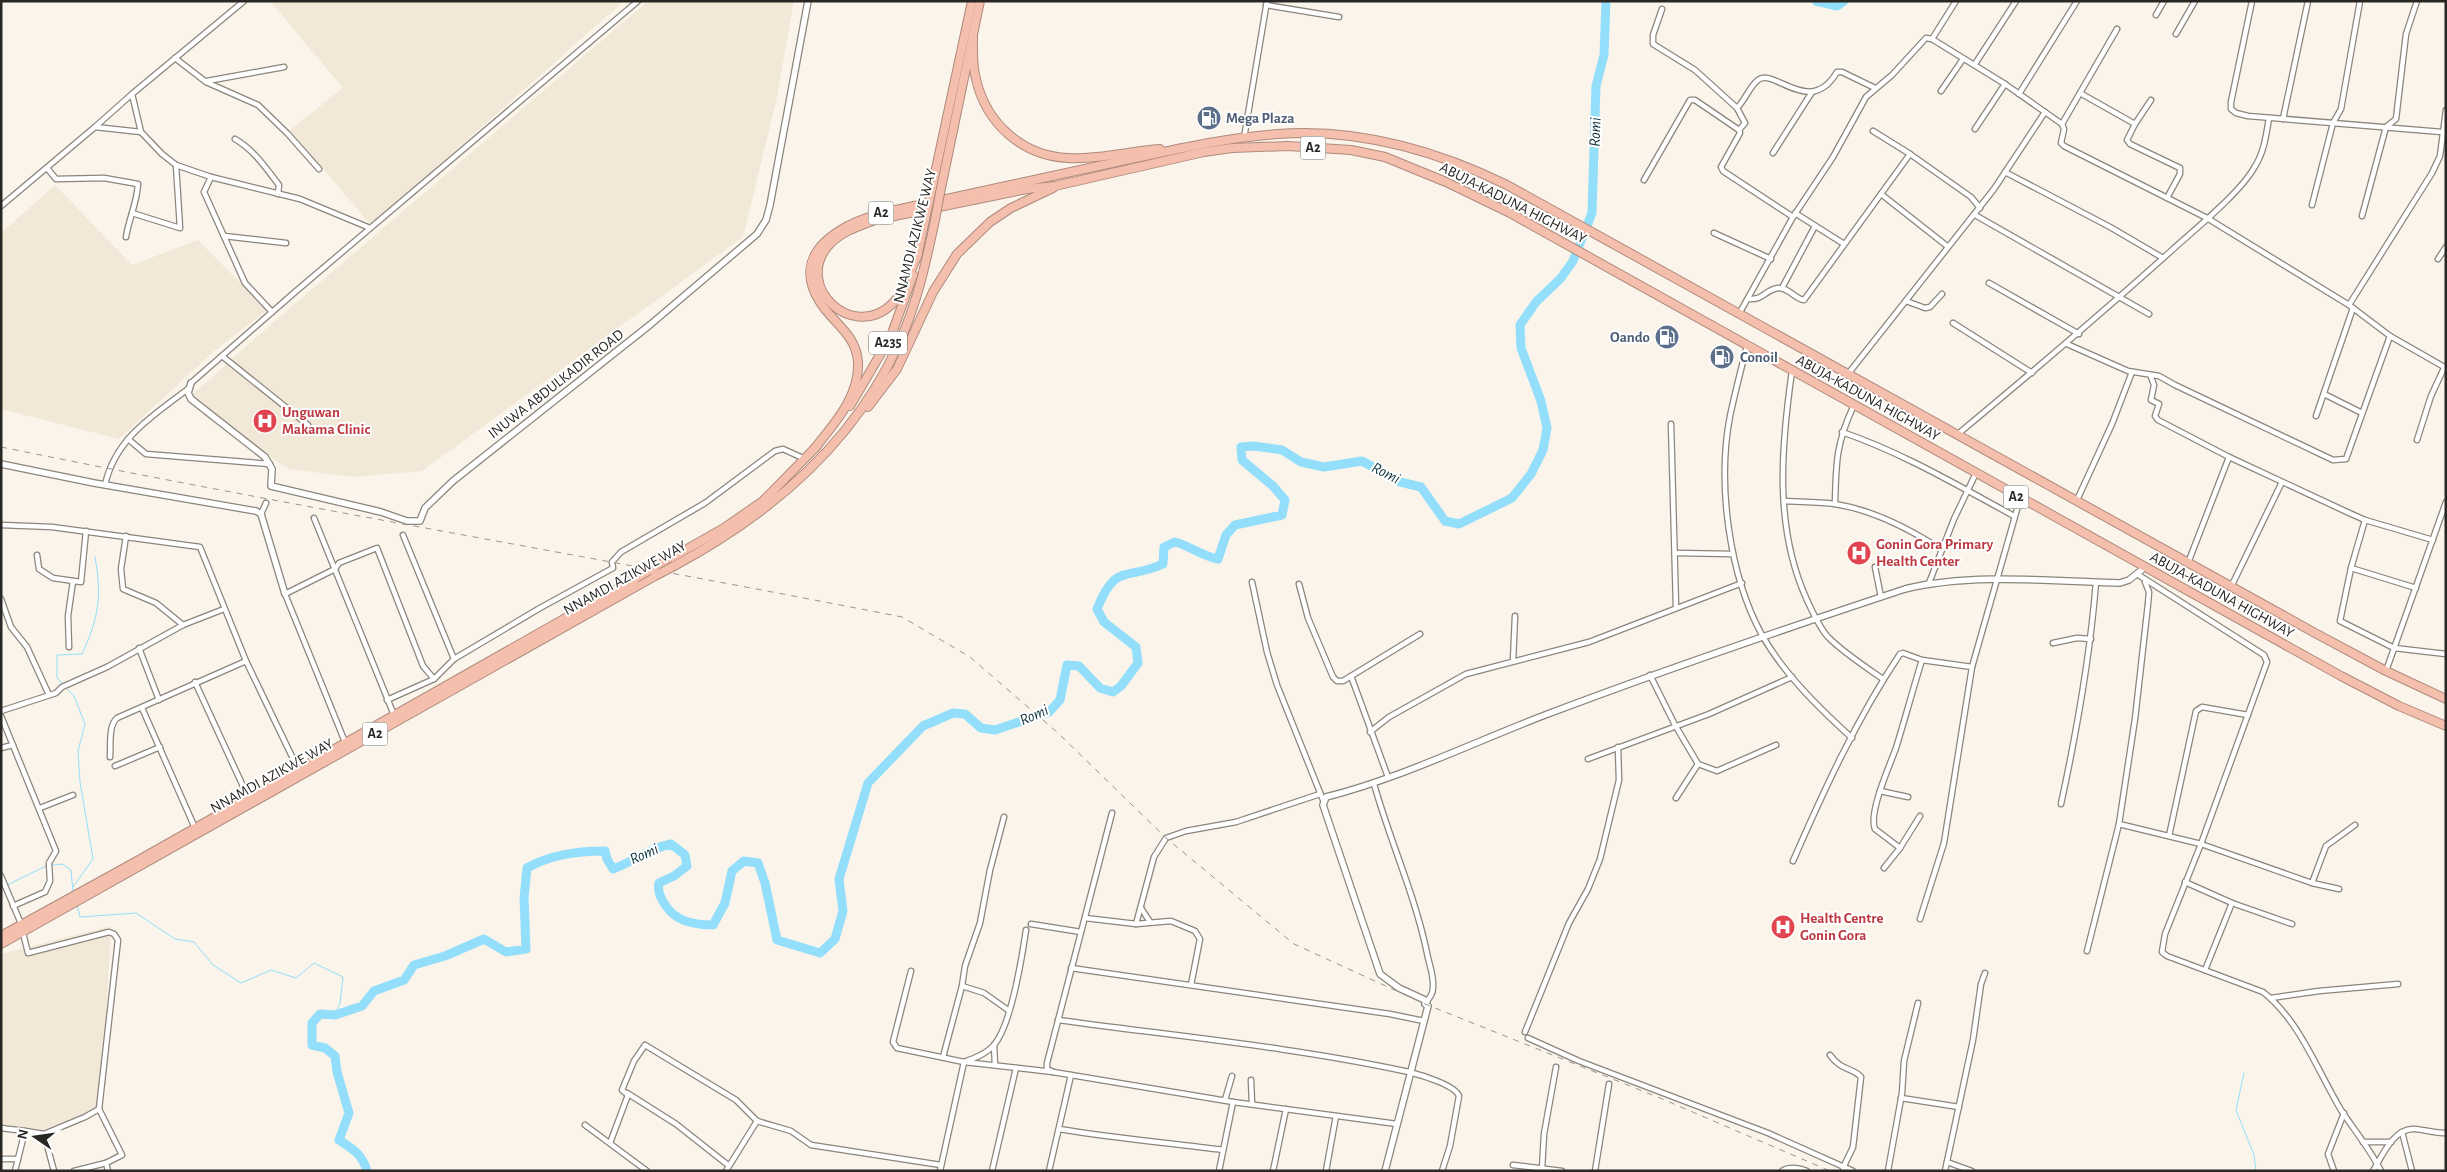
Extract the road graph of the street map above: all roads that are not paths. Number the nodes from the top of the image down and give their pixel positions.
1 (244, 1) edge
2 (638, 1) edge
3 (808, 1) edge
4 (972, 1) edge
5 (980, 1) edge
6 (1956, 1) edge
7 (2016, 1) edge
8 (2078, 1) edge
9 (2164, 1) edge
10 (2195, 1) edge
11 (2252, 1) edge
12 (2308, 1) edge
13 (2360, 1) edge
14 (2417, 1) edge
15 (1267, 3) edge
16 (1662, 9) dead end
17 (2156, 15) dead end
18 (1339, 17) dead end
19 (2117, 29) dead end
20 (2176, 34) dead end
21 (973, 37) junction
22 (1932, 39) junction
23 (175, 58) junction
24 (1963, 59) junction
25 (1977, 65) junction
26 (284, 67) dead end
27 (1753, 74) dead end
28 (1760, 79) junction
29 (206, 82) junction
30 (2005, 84) junction
31 (1875, 88) junction
32 (1941, 91) dead end
33 (1812, 92) junction
34 (2080, 93) junction
35 (132, 94) junction
36 (2019, 94) junction
37 (2151, 100) dead end
38 (1737, 108) junction
39 (2446, 110) edge
40 (2045, 112) junction
41 (2269, 118) junction
42 (2283, 119) junction
43 (2333, 123) junction
44 (2062, 124) junction
45 (2134, 124) junction
46 (95, 127) junction
47 (2386, 127) junction
48 (1975, 129) dead end
49 (1739, 130) junction
50 (1873, 131) dead end
51 (140, 132) junction
52 (2442, 132) junction
53 (1244, 138) junction
54 (235, 139) dead end
55 (1177, 150) junction
56 (1773, 153) dead end
57 (1910, 154) junction
58 (176, 165) junction
59 (47, 168) junction
60 (319, 169) dead end
61 (2005, 172) junction
62 (211, 177) junction
63 (1644, 180) dead end
64 (1055, 186) junction
65 (278, 194) junction
66 (1880, 194) junction
67 (2167, 198) junction
68 (2312, 205) dead end
69 (1, 206) edge
70 (1980, 208) junction
71 (132, 213) junction
72 (1794, 215) junction
73 (1975, 215) junction
74 (2362, 216) dead end
75 (2207, 218) junction
76 (1815, 226) junction
77 (370, 228) junction
78 (1714, 233) dead end
79 (224, 236) junction
80 (126, 237) dead end
81 (286, 243) dead end
82 (1844, 244) junction
83 (1947, 246) junction
84 (2446, 248) edge
85 (918, 254) junction
86 (2164, 258) junction
87 (1771, 259) junction
88 (2438, 259) dead end
89 (1989, 283) dead end
90 (1782, 288) junction
91 (1942, 294) dead end
92 (2119, 298) junction
93 (1748, 299) junction
94 (1906, 300) junction
95 (2351, 307) junction
96 (272, 312) junction
97 (1739, 314) junction
98 (2150, 314) dead end
99 (1953, 323) dead end
100 (2079, 334) junction
101 (2390, 336) junction
102 (2068, 344) junction
103 (1747, 346) junction
104 (222, 356) junction
105 (2445, 368) edge
106 (1792, 372) junction
107 (2132, 372) junction
108 (2032, 373) junction
109 (1848, 374) junction
110 (2151, 376) junction
111 (190, 386) junction
112 (2324, 394) junction
113 (1854, 405) junction
114 (2362, 413) junction
115 (2316, 416) dead end
116 (1672, 424) dead end
117 (308, 425) dead end
118 (1842, 432) junction
119 (1958, 434) junction
120 (128, 439) junction
121 (2417, 440) dead end
122 (836, 444) junction
123 (814, 449) junction
124 (2229, 457) junction
125 (805, 459) junction
126 (1, 464) edge
127 (270, 464) junction
128 (1976, 473) junction
129 (2282, 482) junction
130 (105, 485) junction
131 (1968, 491) junction
132 (2020, 498) junction
133 (2077, 500) junction
134 (1784, 501) junction
135 (2446, 502) edge
136 (266, 503) dead end
137 (1835, 504) junction
138 (261, 514) junction
139 (2014, 516) junction
140 (314, 518) dead end
141 (2365, 520) junction
142 (1, 525) edge
143 (86, 531) junction
144 (403, 535) dead end
145 (126, 536) junction
146 (2433, 540) junction
147 (1942, 550) junction
148 (1675, 553) junction
149 (1733, 554) junction
150 (37, 555) dead end
151 (2188, 563) junction
152 (1875, 567) dead end
153 (2144, 568) junction
154 (2351, 568) junction
155 (335, 569) junction
156 (2137, 574) junction
157 (1997, 580) junction
158 (2145, 580) junction
159 (73, 581) junction
160 (1252, 582) dead end
161 (2096, 582) junction
162 (1742, 583) junction
163 (1929, 583) junction
164 (1298, 584) dead end
165 (2231, 587) junction
166 (2416, 588) junction
167 (285, 594) junction
168 (1881, 597) junction
169 (1, 599) edge
170 (1676, 607) junction
171 (224, 609) junction
172 (1516, 616) dead end
173 (1816, 619) junction
174 (183, 625) junction
175 (1420, 634) dead end
176 (1763, 636) junction
177 (2091, 639) junction
178 (2053, 642) dead end
179 (69, 647) dead end
180 (139, 648) junction
181 (2394, 648) junction
182 (2446, 654) edge
183 (454, 659) junction
184 (1922, 660) junction
185 (246, 661) junction
186 (1513, 661) junction
187 (1972, 667) junction
188 (2386, 671) junction
189 (1650, 675) junction
190 (1351, 676) junction
191 (1792, 677) junction
192 (434, 679) junction
193 (1883, 679) junction
194 (195, 682) junction
195 (49, 695) junction
196 (2446, 699) edge
197 (159, 700) junction
198 (388, 700) junction
199 (142, 708) junction
200 (1, 711) edge
201 (394, 715) junction
202 (2248, 715) junction
203 (1, 716) edge
204 (384, 725) junction
205 (1675, 725) junction
206 (2446, 726) edge
207 (1370, 732) junction
208 (1852, 738) junction
209 (345, 742) junction
210 (13, 745) junction
211 (1776, 745) dead end
212 (160, 747) junction
213 (1618, 747) junction
214 (1, 748) edge
215 (110, 758) dead end
216 (1588, 759) dead end
217 (1698, 764) junction
218 (115, 766) dead end
219 (298, 769) junction
220 (1388, 777) junction
221 (1374, 784) junction
222 (1880, 791) junction
223 (73, 795) dead end
224 (248, 797) junction
225 (1322, 797) junction
226 (1908, 797) dead end
227 (1676, 798) dead end
228 (2061, 804) dead end
229 (40, 808) junction
230 (1112, 813) dead end
231 (1920, 816) dead end
232 (1004, 817) dead end
233 (2119, 824) junction
234 (2355, 825) dead end
235 (195, 828) junction
236 (2169, 836) junction
237 (2201, 844) junction
238 (1900, 848) junction
239 (1793, 861) dead end
240 (1884, 868) dead end
241 (1, 876) edge
242 (2185, 882) junction
243 (2312, 884) junction
244 (2339, 889) dead end
245 (2232, 903) junction
246 (13, 906) junction
247 (1141, 908) junction
248 (1084, 918) junction
249 (1920, 919) dead end
250 (1150, 922) junction
251 (1031, 924) dead end
252 (1136, 924) junction
253 (2292, 924) dead end
254 (23, 929) junction
255 (1026, 930) dead end
256 (1081, 932) junction
257 (1, 936) edge
258 (1, 944) edge
259 (2087, 951) dead end
260 (1071, 968) junction
261 (2205, 970) junction
262 (911, 971) dead end
263 (1985, 973) dead end
264 (2398, 984) dead end
265 (1191, 985) junction
266 (962, 986) junction
267 (2271, 998) junction
268 (1427, 1001) junction
269 (1918, 1003) dead end
270 (1008, 1010) junction
271 (1058, 1020) junction
272 (1424, 1021) junction
273 (1525, 1032) dead end
274 (1528, 1038) dead end
275 (994, 1045) junction
276 (1830, 1055) dead end
277 (942, 1057) junction
278 (964, 1062) junction
279 (995, 1065) junction
280 (1556, 1067) dead end
281 (1016, 1068) junction
282 (1053, 1072) junction
283 (1411, 1073) junction
284 (1071, 1076) junction
285 (1232, 1076) dead end
286 (1251, 1080) dead end
287 (1609, 1084) dead end
288 (622, 1090) junction
289 (1901, 1098) junction
290 (1225, 1100) junction
291 (1233, 1102) junction
292 (1252, 1104) junction
293 (1959, 1107) junction
294 (99, 1109) junction
295 (1286, 1109) junction
296 (2344, 1113) junction
297 (1336, 1116) junction
298 (757, 1121) junction
299 (1397, 1124) junction
300 (585, 1125) dead end
301 (1, 1128) edge
302 (1059, 1130) junction
303 (25, 1131) junction
304 (2402, 1132) junction
305 (2446, 1133) edge
306 (44, 1134) junction
307 (2363, 1142) junction
308 (2391, 1142) junction
309 (610, 1143) junction
310 (1223, 1150) junction
311 (1, 1158) edge
312 (18, 1159) junction
313 (1947, 1162) junction
314 (106, 1163) junction
315 (2378, 1163) junction
316 (728, 1165) junction
317 (942, 1165) junction
318 (1514, 1165) dead end
319 (1843, 1168) junction
320 (1542, 1169) junction
321 (15, 1171) edge
322 (54, 1171) edge
323 (74, 1171) edge
324 (108, 1171) edge
325 (647, 1171) edge
326 (726, 1171) edge
327 (940, 1171) edge
328 (992, 1171) edge
329 (1049, 1171) edge
330 (1219, 1171) edge
331 (1274, 1171) edge
332 (1326, 1171) edge
333 (1385, 1171) edge
334 (1442, 1171) edge
335 (1562, 1171) edge
336 (1595, 1171) edge
337 (1782, 1171) edge
338 (1807, 1171) edge
339 (1852, 1171) edge
340 (1888, 1171) edge
341 (1945, 1171) edge
342 (1972, 1171) edge
343 (2334, 1171) edge
344 (2373, 1171) edge
345 (2381, 1171) edge
346 (2412, 1171) edge

1 - 23 street
2 - 77 street
3 - 127 street, INUWA ABDULKADIR ROAD
4 - 85 highway, NNAMDI AZIKWE WAY / A235, bridge
5 - 21 highway, NNAMDI AZIKWE WAY / A235
6 - 22 street
7 - 25 street
8 - 36 street
9 - 17 street
10 - 20 street
11 - 41 street
12 - 42 street
13 - 43 street
14 - 47 street
15 - 18 street
15 - 53 street
16 - 38 street
19 - 34 street
21 - 55 highway
21 - 122 highway, NNAMDI AZIKWE WAY / A235, bridge
22 - 24 street
22 - 31 street
23 - 29 street
23 - 35 street
24 - 25 street
24 - 32 street
25 - 30 street
26 - 29 street
27 - 28 street
28 - 33 street
28 - 38 street
29 - 60 street
30 - 36 street
30 - 48 street
31 - 33 street
31 - 72 street
33 - 56 street
34 - 44 street
34 - 45 street
35 - 46 street
35 - 51 street
36 - 40 street
37 - 45 street
38 - 49 street
39 - 52 street
40 - 44 street
40 - 61 street
41 - 42 street
41 - 75 street
42 - 43 street
43 - 47 street
43 - 68 street
44 - 67 street
45 - 67 street
46 - 51 street
46 - 59 street
47 - 52 street
47 - 74 street
49 - 63 street
49 - 72 street
50 - 57 street
51 - 58 street
52 - 95 street
53 - 55 highway, ABUJA-KADUNA HIGHWAY / A2
53 - 97 highway, ABUJA-KADUNA HIGHWAY / A2
54 - 65 street
55 - 123 highway, A2
57 - 66 street
57 - 70 street
58 - 62 street
58 - 71 street
59 - 69 street
59 - 71 street
61 - 70 street
61 - 86 street
62 - 65 street
62 - 79 street
64 - 85 highway
64 - 103 highway, ABUJA-KADUNA HIGHWAY / A2
64 - 122 highway, A2
65 - 77 street
66 - 82 street
66 - 83 street
67 - 75 street
70 - 73 street
71 - 80 street
72 - 76 street
72 - 87 street
73 - 83 street
73 - 92 street
75 - 86 street
75 - 95 street
76 - 82 street
76 - 90 street
77 - 96 street
78 - 87 street
79 - 81 street
79 - 96 street
82 - 90 street
83 - 94 street
84 - 88 street
85 - 123 highway, NNAMDI AZIKWE WAY / A235
86 - 92 street
87 - 93 street
89 - 100 street
90 - 93 street
91 - 94 street
92 - 98 street
92 - 100 street
93 - 97 street
94 - 109 street
95 - 101 street
95 - 112 street
96 - 104 street
97 - 109 highway, ABUJA-KADUNA HIGHWAY / A2
99 - 108 street
100 - 102 street
101 - 105 street
101 - 114 street
102 - 107 street
102 - 108 street
103 - 106 highway, ABUJA-KADUNA HIGHWAY / A2
103 - 149 street
104 - 111 street
104 - 117 street
105 - 121 street
106 - 113 highway, ABUJA-KADUNA HIGHWAY / A2
106 - 134 street
107 - 110 street
107 - 133 street
108 - 119 street
109 - 119 highway, ABUJA-KADUNA HIGHWAY / A2
110 - 114 street
110 - 124 street
111 - 120 street
111 - 127 street
112 - 114 street
112 - 115 street
113 - 118 street
113 - 128 highway, ABUJA-KADUNA HIGHWAY / A2
116 - 148 street
118 - 131 street
118 - 137 street
119 - 133 highway, ABUJA-KADUNA HIGHWAY / A2
120 - 127 street
120 - 130 street
122 - 204 highway, NNAMDI AZIKWE WAY / A2, bridge
123 - 125 highway, NNAMDI AZIKWE WAY / A2
124 - 129 street
124 - 151 street
125 - 183 street
125 - 201 highway, NNAMDI AZIKWE WAY / A2, bridge
126 - 130 street
128 - 131 street
128 - 132 highway, ABUJA-KADUNA HIGHWAY / A2
129 - 141 street
129 - 165 street
130 - 138 street
131 - 139 street
131 - 147 street
132 - 139 street
132 - 153 highway, ABUJA-KADUNA HIGHWAY / A2
133 - 151 highway, ABUJA-KADUNA HIGHWAY / A2
134 - 137 street
134 - 173 street
135 - 146 street
136 - 138 street
137 - 147 street
138 - 167 street
139 - 157 street
140 - 155 street
141 - 146 street
141 - 154 street
142 - 143 street
143 - 145 street
143 - 159 street
144 - 183 street
145 - 171 street
145 - 174 street
146 - 166 street
147 - 163 street
148 - 149 street
148 - 170 street
149 - 162 street
150 - 159 street
151 - 165 highway, ABUJA-KADUNA HIGHWAY / A2
152 - 168 street
153 - 156 street
153 - 206 highway, ABUJA-KADUNA HIGHWAY / A2
154 - 166 street
154 - 181 street
155 - 167 street
155 - 192 street
155 - 198 street
156 - 158 street
156 - 161 street
157 - 161 street
157 - 163 street
157 - 187 street
158 - 202 street
158 - 233 street
159 - 179 street
160 - 225 street
161 - 177 street
162 - 170 street
162 - 176 street
163 - 168 street
164 - 190 street
165 - 188 highway, ABUJA-KADUNA HIGHWAY / A2
166 - 181 street
167 - 209 street
168 - 173 street
169 - 195 street
170 - 186 street
171 - 174 street
171 - 185 street
172 - 186 street
173 - 176 street
173 - 193 street
174 - 180 street
175 - 190 street
176 - 189 street
176 - 191 street
177 - 178 street
177 - 228 street
180 - 195 street
180 - 197 street
181 - 182 street
181 - 188 street
183 - 192 street
184 - 187 street
184 - 193 street
184 - 222 street
185 - 194 street
185 - 219 street
186 - 207 street
187 - 249 street
188 - 196 highway, ABUJA-KADUNA HIGHWAY / A2
189 - 205 street
189 - 220 street
190 - 207 street
191 - 205 street
191 - 208 street
192 - 198 street
193 - 208 street
194 - 197 street
194 - 224 street
195 - 200 street
197 - 199 street
198 - 201 street
199 - 212 street
199 - 215 street
201 - 204 highway, NNAMDI AZIKWE WAY / A2
202 - 236 street
202 - 237 street
203 - 210 street
204 - 209 highway, NNAMDI AZIKWE WAY / A2
204 - 254 highway, NNAMDI AZIKWE WAY / A2
205 - 213 street
205 - 217 street
207 - 220 street
208 - 239 street
209 - 219 highway, NNAMDI AZIKWE WAY / A2
210 - 214 street
210 - 229 street
211 - 217 street
212 - 218 street
212 - 235 street
213 - 216 street
213 - 273 street
217 - 227 street
219 - 224 highway, NNAMDI AZIKWE WAY / A2
220 - 221 street
221 - 225 street
221 - 268 street
222 - 226 street
222 - 238 street
223 - 229 street
224 - 235 highway, NNAMDI AZIKWE WAY / A2
225 - 247 street
225 - 268 street
229 - 246 street
230 - 248 street
231 - 238 street
232 - 266 street
233 - 236 street
233 - 259 street
234 - 243 street
235 - 254 highway, NNAMDI AZIKWE WAY / A2
236 - 237 street
237 - 242 street
237 - 243 street
238 - 240 street
241 - 246 street
242 - 245 street
242 - 261 street
243 - 244 street
245 - 253 street
245 - 261 street
246 - 254 street
247 - 250 street
247 - 252 street
248 - 252 street
248 - 256 street
250 - 252 street
250 - 265 street
251 - 256 street
254 - 257 highway, NNAMDI AZIKWE WAY / A2
254 - 258 highway, NNAMDI AZIKWE WAY / A2
254 - 294 street
255 - 270 street
256 - 260 street
260 - 265 street
260 - 271 street
261 - 267 street
262 - 277 street
263 - 293 street
264 - 267 street
265 - 272 street
266 - 270 street
266 - 277 street
267 - 296 street
268 - 272 street
269 - 289 street
270 - 275 street
271 - 282 street
271 - 283 street
272 - 283 street
274 - 319 street
275 - 278 street
275 - 279 street
276 - 319 street
277 - 278 street
278 - 279 street
278 - 317 street
279 - 281 street
280 - 320 street
281 - 282 street
281 - 328 street
282 - 284 street
283 - 299 street
283 - 334 street
284 - 290 street
284 - 302 street
285 - 290 street
286 - 292 street
287 - 336 street
288 - 298 street
288 - 309 street
288 - 316 street
289 - 293 street
289 - 340 street
290 - 291 street
291 - 292 street
291 - 310 street
292 - 295 street
293 - 313 street
294 - 306 street
294 - 314 street
295 - 297 street
295 - 331 street
296 - 307 street
296 - 343 street
297 - 299 street
297 - 332 street
298 - 316 street
298 - 317 street
299 - 333 street
300 - 309 street
301 - 303 street
302 - 310 street
302 - 329 street
303 - 306 street
303 - 312 street
304 - 305 street
304 - 308 street
304 - 346 street
306 - 322 street
307 - 308 street
307 - 315 street
308 - 315 street
309 - 325 street
310 - 330 street
311 - 312 street
312 - 321 street
313 - 341 street
313 - 342 street
314 - 323 street
314 - 324 street
315 - 344 street
315 - 345 street
316 - 326 street
317 - 327 street
318 - 320 street
319 - 339 street
320 - 335 street
337 - 338 street

